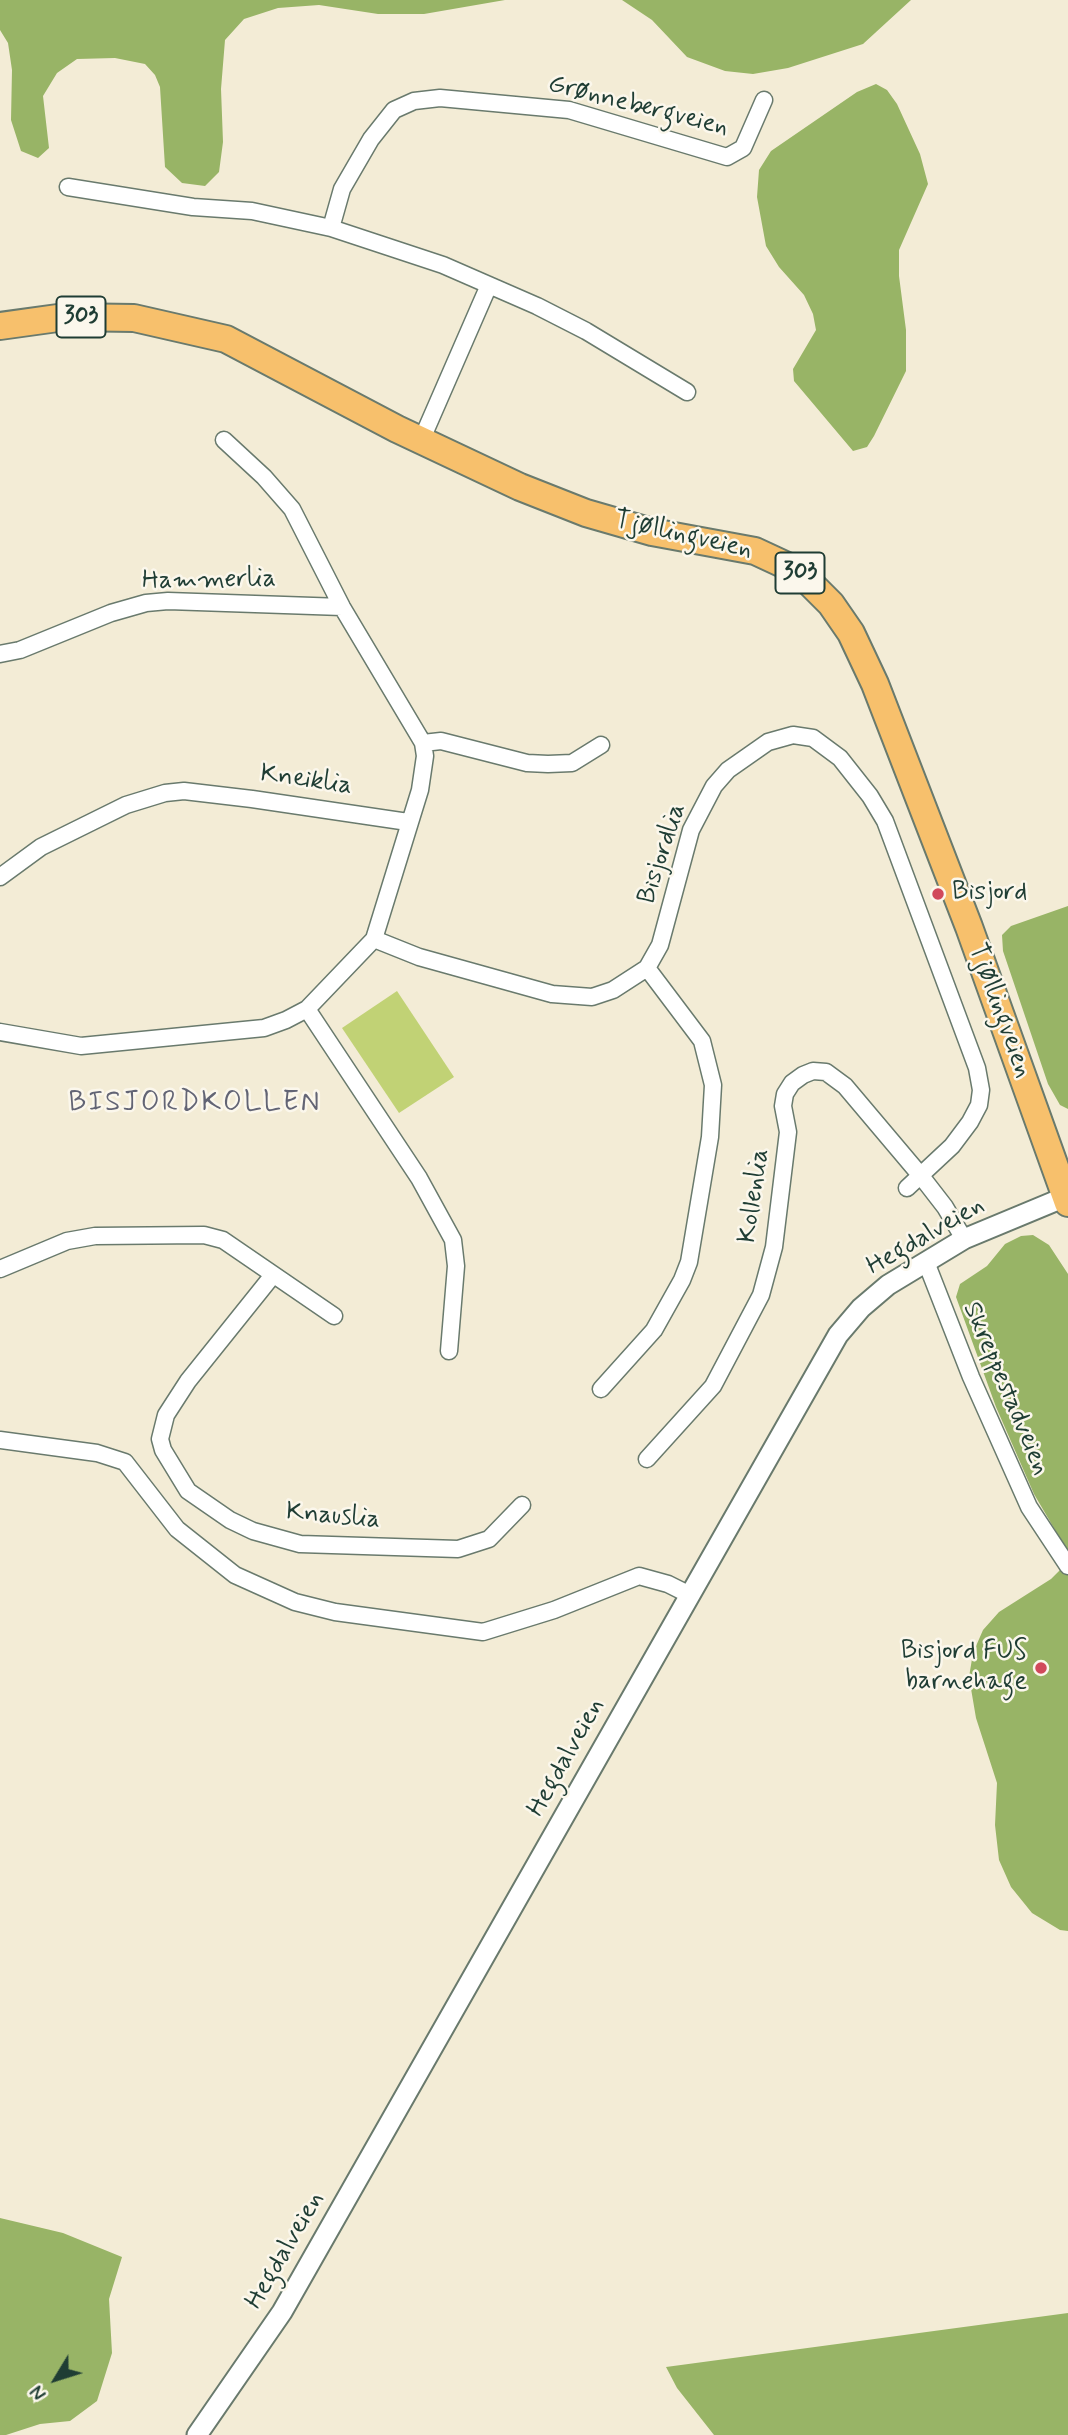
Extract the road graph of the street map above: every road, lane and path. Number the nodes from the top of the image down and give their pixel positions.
1 (764, 100) dead end
2 (68, 187) dead end
3 (331, 228) junction
4 (489, 285) junction
5 (0, 326) edge
6 (687, 392) dead end
7 (224, 440) dead end
8 (421, 441) junction
9 (342, 607) junction
10 (0, 654) edge
11 (423, 743) junction
12 (601, 745) dead end
13 (408, 822) junction
14 (0, 877) edge
15 (374, 939) junction
16 (648, 968) junction
17 (307, 1009) junction
18 (0, 1032) edge
19 (921, 1176) junction
20 (906, 1188) dead end
21 (1067, 1200) edge
22 (964, 1239) junction
23 (926, 1262) junction
24 (0, 1269) edge
25 (273, 1275) junction
26 (334, 1316) dead end
27 (449, 1351) dead end
28 (601, 1389) dead end
29 (0, 1440) edge
30 (647, 1459) dead end
31 (522, 1506) dead end
32 (1068, 1566) edge
33 (688, 1594) junction
34 (197, 2435) edge

1 - 3 street, Grønnebergveien
2 - 3 street
3 - 4 street
4 - 6 street
4 - 8 street
5 - 8 main road, Tjøllingveien / 303
7 - 9 street
8 - 21 main road, Tjøllingveien / 303
9 - 10 street, Hammerlia
9 - 11 street
11 - 12 street
11 - 13 street
13 - 14 street, Kneiklia
13 - 15 street
15 - 16 street
15 - 17 street
16 - 19 street, Bisjordlia
16 - 28 street
17 - 18 street
17 - 27 street
19 - 20 street, Bisjordlia
19 - 22 street, Kollenlia
19 - 30 street, Kollenlia
21 - 22 street, Hegdalveien
22 - 23 street, Hegdalveien
23 - 32 street, Skreppestadveien
23 - 33 street, Hegdalveien
24 - 25 street
25 - 26 street
25 - 31 street, Knauslia
29 - 33 street
33 - 34 street, Hegdalveien

